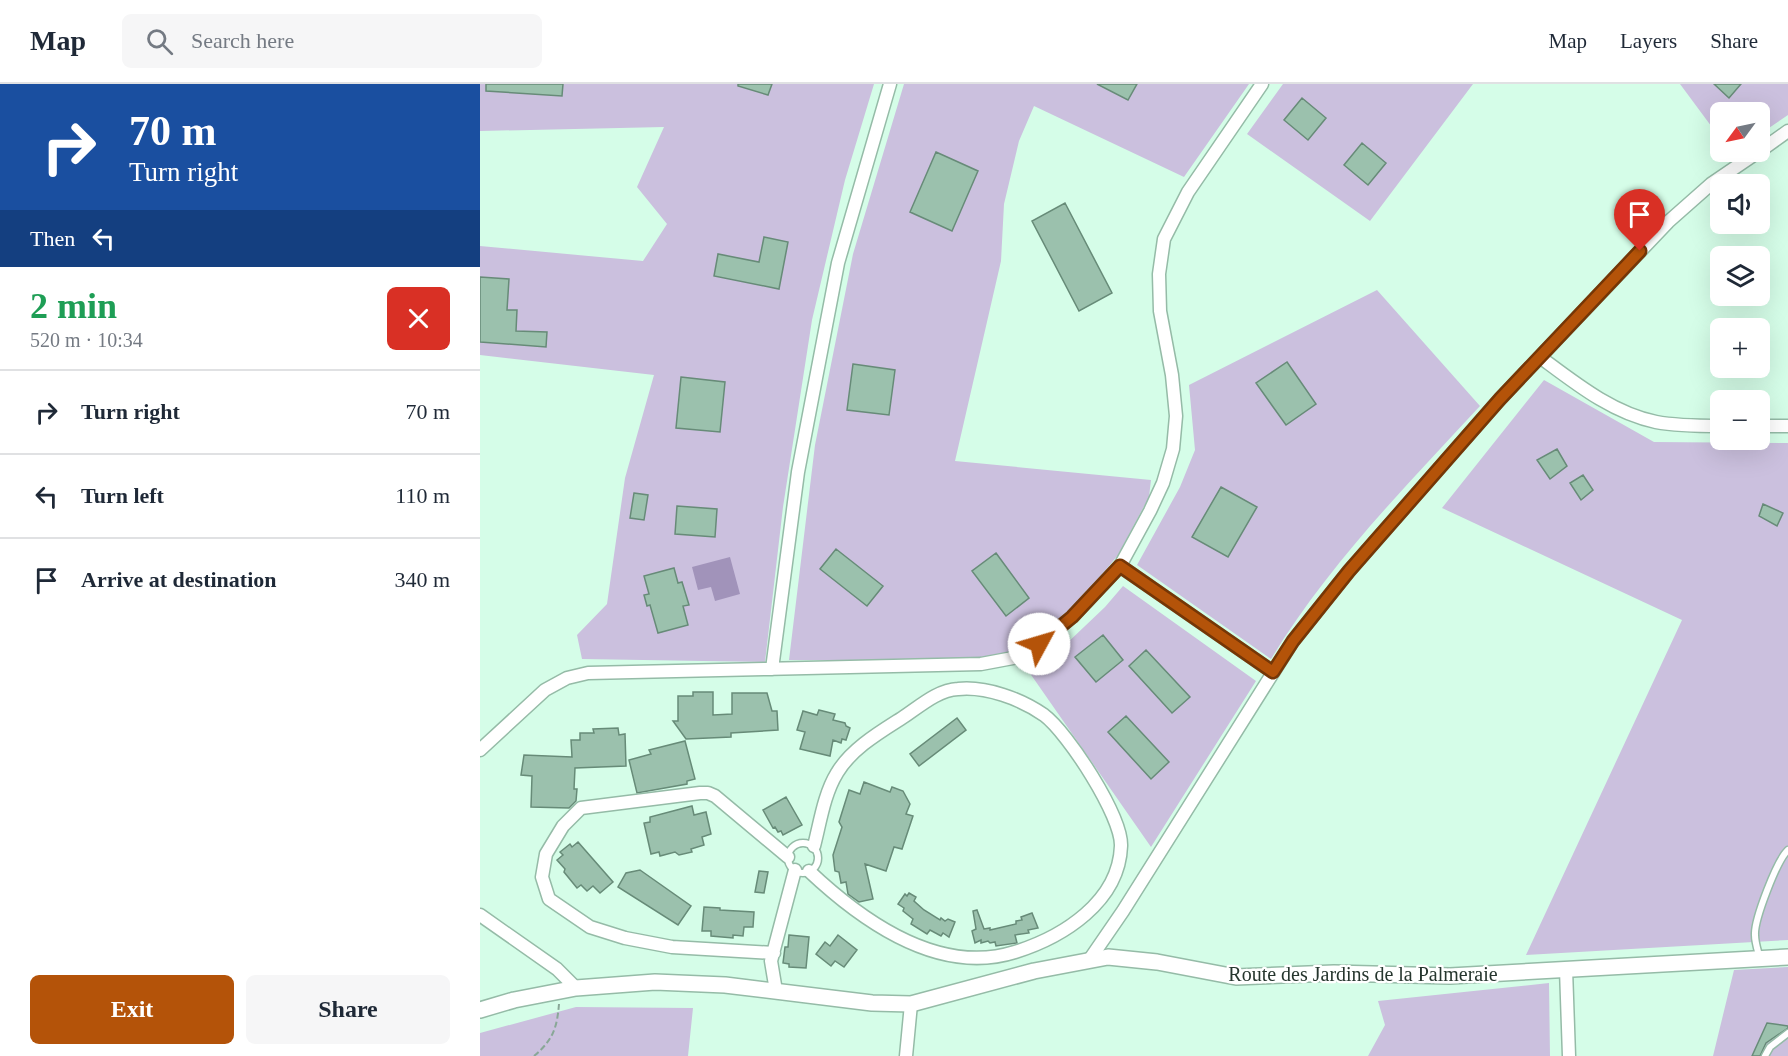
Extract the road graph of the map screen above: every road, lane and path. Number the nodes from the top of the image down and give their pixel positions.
1 (890, 84) edge
2 (1262, 84) edge
3 (1788, 131) edge
4 (1770, 143) edge
5 (1743, 162) edge
6 (1540, 357) junction
7 (1710, 426) edge
8 (1770, 426) edge
9 (1788, 426) edge
10 (1120, 566) junction
11 (772, 669) junction
12 (1273, 672) junction
13 (480, 750) edge
14 (814, 846) junction
15 (1788, 850) edge
16 (788, 857) junction
17 (795, 870) junction
18 (809, 872) junction
19 (480, 915) edge
20 (774, 953) junction
21 (1788, 957) edge
22 (1090, 959) junction
23 (1760, 959) junction
24 (1566, 969) junction
25 (568, 990) junction
26 (776, 991) junction
27 (911, 1004) junction
28 (480, 1010) edge
29 (1788, 1033) edge
30 (534, 1056) edge
31 (906, 1056) edge
32 (1569, 1056) edge
33 (1765, 1056) edge

1 - 11 street
2 - 10 street
3 - 4 street
5 - 6 street
6 - 7 street
6 - 12 street
8 - 9 street
10 - 11 street
10 - 12 street
11 - 13 street
12 - 22 street
14 - 16 lane
14 - 18 lane
14 - 18 street
15 - 23 lane
16 - 17 lane
16 - 20 street
17 - 18 lane
17 - 20 street
19 - 25 street
20 - 26 street
21 - 23 street, Route des Jardins de la Palmeraie
22 - 24 street, Route des Jardins de la Palmeraie
22 - 27 street, Route des Jardins de la Palmeraie
23 - 24 street, Route des Jardins de la Palmeraie
24 - 32 street
25 - 26 street, Route des Jardins de la Palmeraie
25 - 28 street, Route des Jardins de la Palmeraie
25 - 30 path
26 - 27 street, Route des Jardins de la Palmeraie
27 - 31 street
29 - 33 lane

